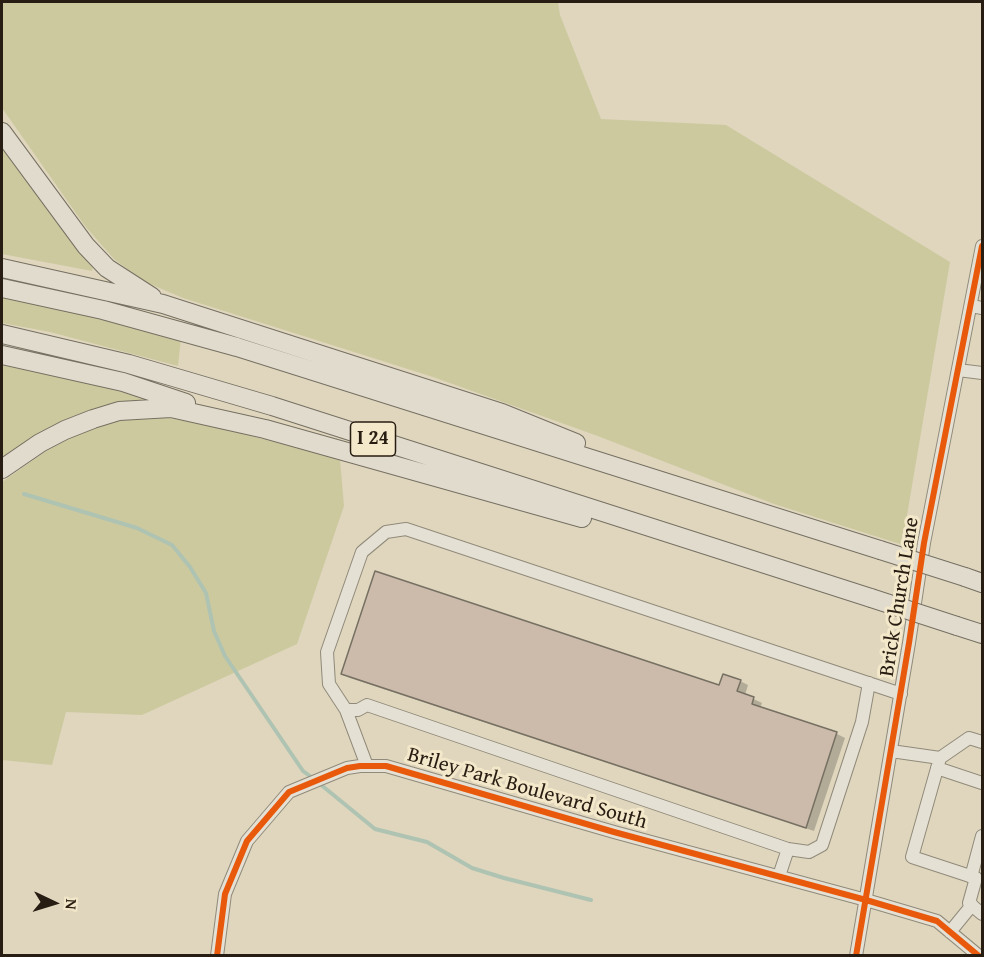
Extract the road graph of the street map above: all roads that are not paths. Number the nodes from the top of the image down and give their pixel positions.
1 (2, 132) edge
2 (982, 246) edge
3 (2, 268) edge
4 (2, 288) edge
5 (163, 304) junction
6 (977, 307) edge
7 (2, 334) edge
8 (2, 355) edge
9 (958, 370) junction
10 (982, 373) edge
11 (265, 429) junction
12 (2, 469) edge
13 (711, 497) junction
14 (741, 556) junction
15 (974, 580) edge
16 (982, 634) edge
17 (869, 684) junction
18 (901, 694) junction
19 (346, 710) junction
20 (982, 742) edge
21 (891, 751) junction
22 (939, 763) junction
23 (368, 766) junction
24 (982, 783) edge
25 (982, 836) edge
26 (788, 849) junction
27 (778, 876) junction
28 (971, 876) junction
29 (867, 900) junction
30 (972, 905) junction
31 (982, 914) edge
32 (950, 932) junction
33 (217, 956) edge
34 (856, 956) edge
35 (979, 956) edge

1 - 5 highway
2 - 6 street, Brick Church Lane
3 - 5 highway
4 - 13 highway, I 24
5 - 13 highway
6 - 9 street, Brick Church Lane
7 - 14 highway, I 24
8 - 11 highway
9 - 10 street
9 - 18 street, Brick Church Lane
11 - 12 highway
11 - 14 highway
13 - 15 highway, I 24, bridge
14 - 16 highway, I 24, bridge
17 - 18 street
17 - 19 street
17 - 26 street
18 - 21 street, Brick Church Lane
19 - 23 street
19 - 26 street
20 - 22 street
21 - 22 street
21 - 29 street, Brick Church Lane
22 - 24 street
22 - 28 street
23 - 27 street, Briley Park Boulevard South
23 - 33 street, Briley Park Boulevard South
25 - 28 street
26 - 27 street
27 - 29 street, Briley Park Boulevard South
28 - 30 street
29 - 32 street, Briley Park Boulevard South
29 - 34 street, Brick Church Lane
30 - 31 street
30 - 32 street
32 - 35 street, Briley Park Boulevard South

